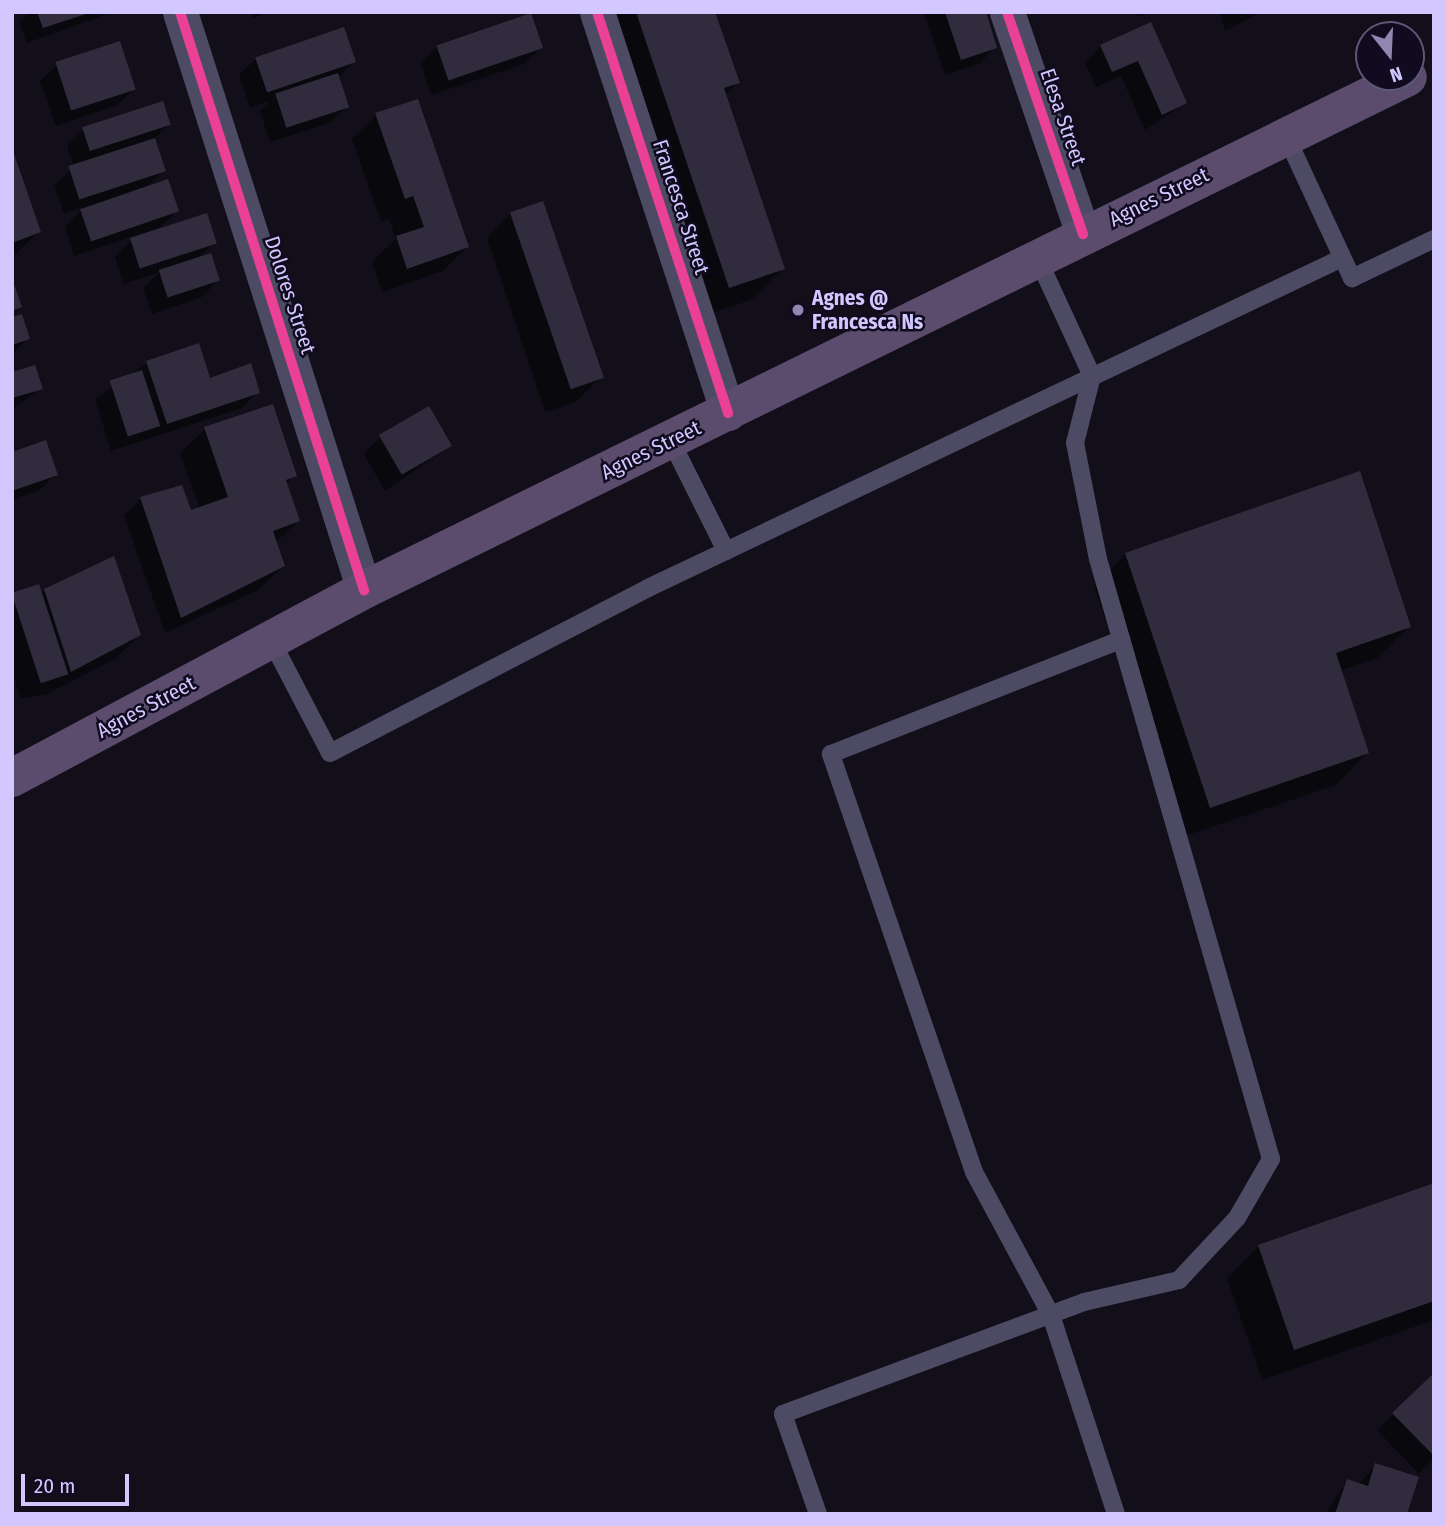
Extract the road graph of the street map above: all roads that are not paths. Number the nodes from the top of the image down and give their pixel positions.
1 (180, 12) edge
2 (597, 12) edge
3 (1007, 12) edge
4 (1379, 91) edge
5 (1286, 136) junction
6 (1083, 234) junction
7 (1434, 239) edge
8 (1037, 257) junction
9 (1342, 258) junction
10 (1092, 376) junction
11 (728, 413) junction
12 (671, 441) junction
13 (726, 551) junction
14 (364, 590) junction
15 (271, 640) junction
16 (1121, 640) junction
17 (14, 769) edge
18 (1051, 1315) junction
19 (818, 1514) edge
20 (1116, 1514) edge

1 - 14 street, Dolores Street
2 - 11 street, Francesca Street
3 - 6 street, Elesa Street
4 - 5 main road, Agnes Street
5 - 6 main road, Agnes Street
5 - 9 lane
6 - 8 main road, Agnes Street
7 - 9 lane
8 - 10 lane
8 - 11 main road, Agnes Street
9 - 10 lane
10 - 13 lane
10 - 16 lane
11 - 12 main road, Agnes Street
12 - 13 lane
12 - 14 main road, Agnes Street
13 - 15 lane
14 - 15 main road, Agnes Street
15 - 17 main road, Agnes Street
16 - 18 lane
16 - 18 lane
18 - 19 lane
18 - 20 lane

